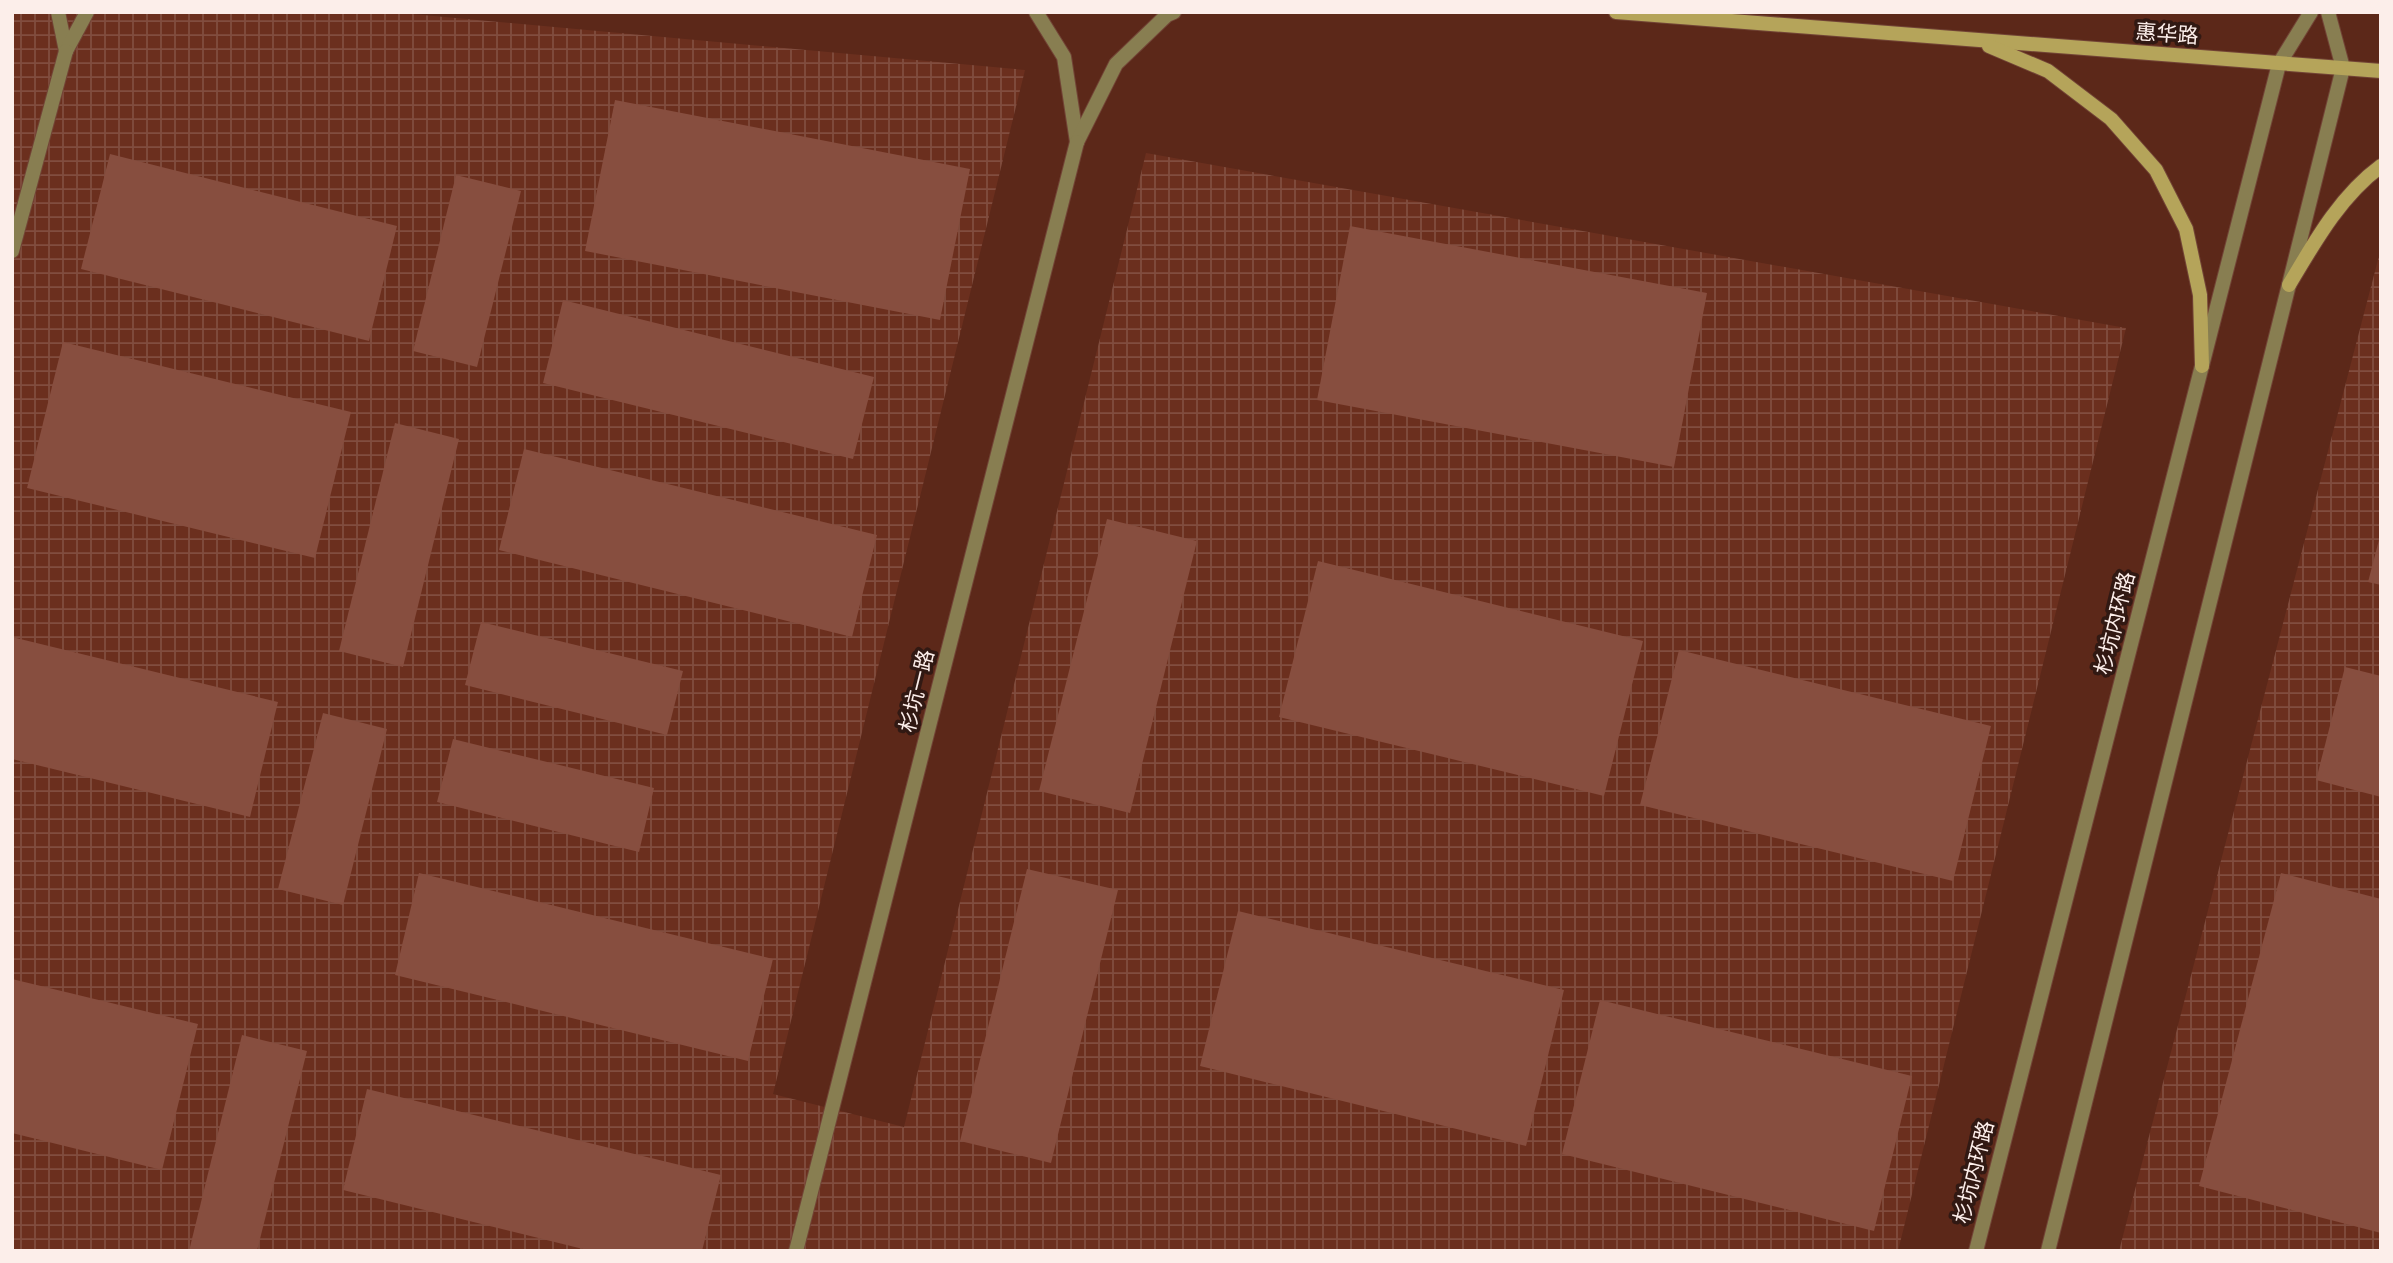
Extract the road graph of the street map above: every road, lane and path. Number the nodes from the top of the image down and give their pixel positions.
1 (58, 12) edge
2 (87, 12) edge
3 (1036, 12) edge
4 (1174, 12) edge
5 (1616, 12) edge
6 (2311, 12) edge
7 (2328, 12) edge
8 (1974, 40) junction
9 (66, 51) junction
10 (2278, 64) junction
11 (2343, 68) junction
12 (2381, 71) edge
13 (1077, 142) junction
14 (2381, 166) edge
15 (12, 251) edge
16 (2289, 285) junction
17 (2202, 366) junction
18 (796, 1251) edge
19 (1976, 1251) edge
20 (2048, 1251) edge

1 - 9 street
2 - 9 street
3 - 13 street
4 - 13 street
5 - 8 main road, 惠华路
6 - 10 street, 杉坑内环路
7 - 11 street
8 - 10 main road, 惠华路
8 - 17 main road
9 - 15 street
10 - 11 main road, 惠华路
10 - 17 street, 杉坑内环路
11 - 12 main road, 惠华路
11 - 16 street
13 - 18 street, 杉坑一路
14 - 16 main road
16 - 20 street
17 - 19 street, 杉坑内环路

